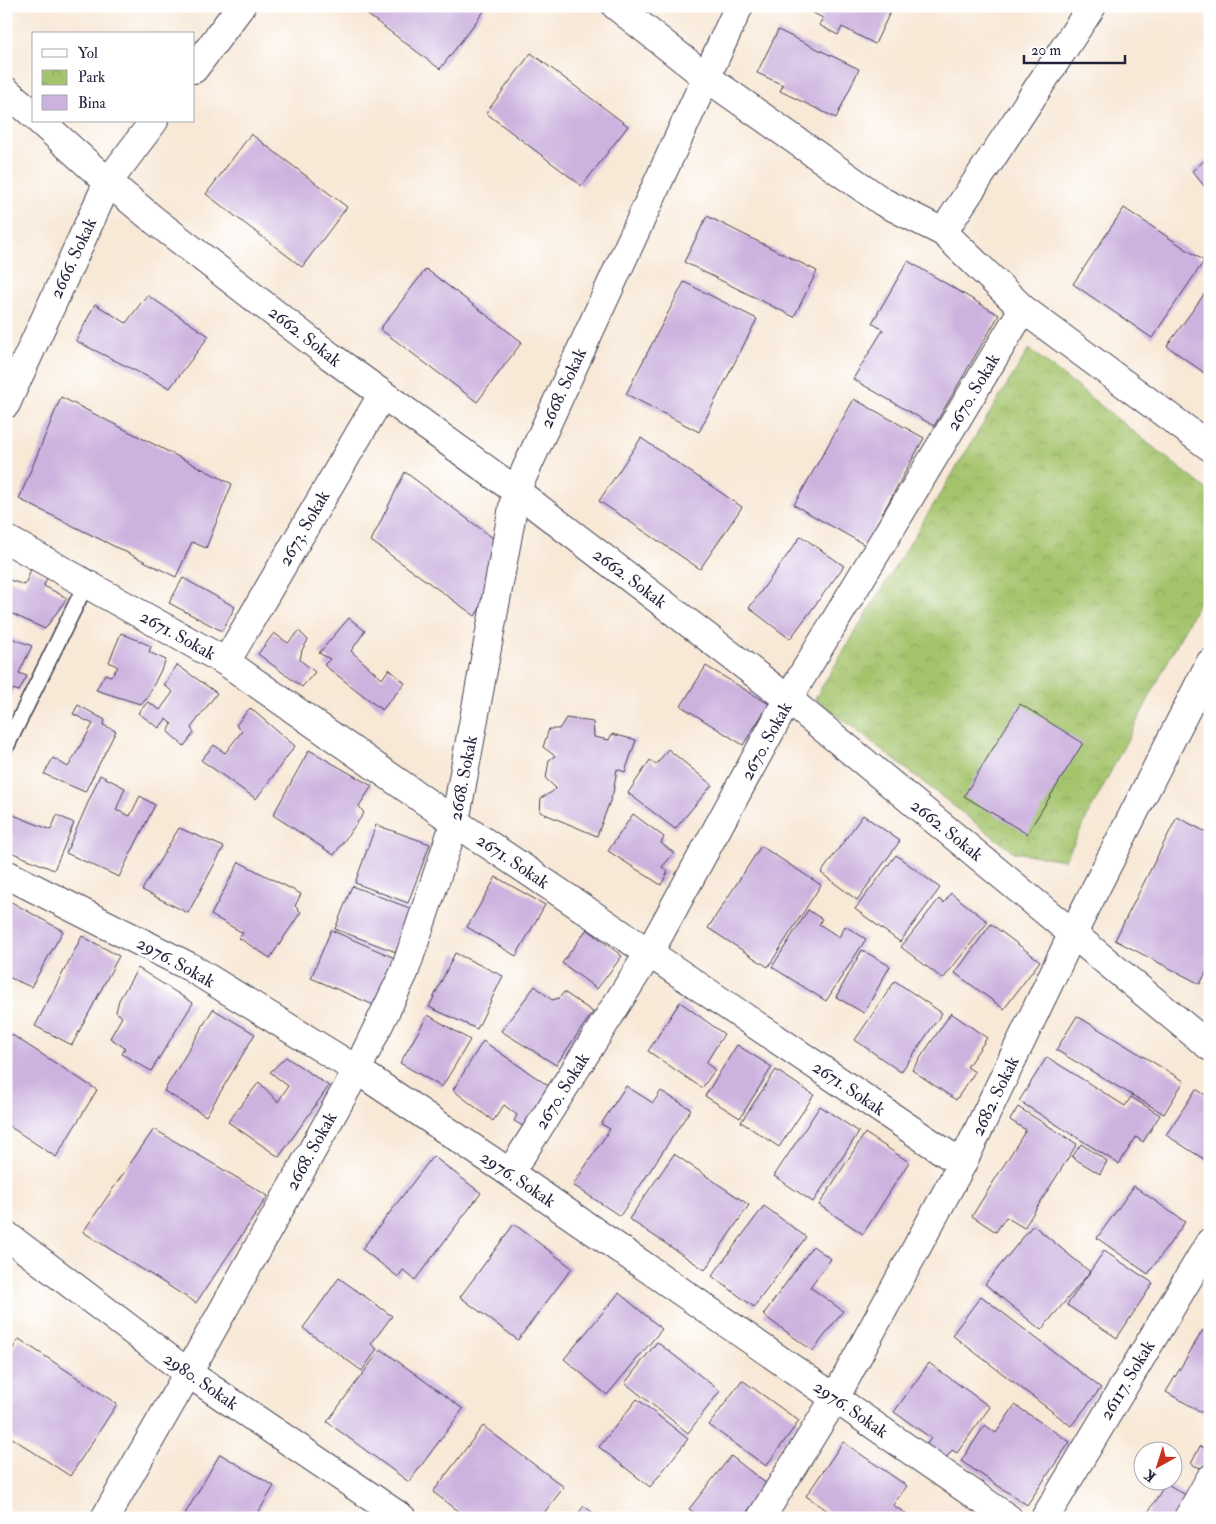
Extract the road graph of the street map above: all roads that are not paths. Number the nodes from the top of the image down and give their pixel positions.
1 (241, 6) edge
2 (616, 6) edge
3 (738, 6) edge
4 (1092, 6) edge
5 (195, 68) edge
6 (706, 77) junction
7 (6, 91) edge
8 (32, 113) edge
9 (41, 122) edge
10 (153, 122) edge
11 (108, 182) junction
12 (943, 232) junction
13 (1023, 309) junction
14 (382, 395) junction
15 (6, 404) edge
16 (1210, 447) edge
17 (516, 491) junction
18 (6, 539) edge
19 (86, 584) junction
20 (226, 662) junction
21 (1210, 663) edge
22 (788, 699) junction
23 (7, 745) edge
24 (455, 822) junction
25 (6, 874) edge
26 (1073, 933) junction
27 (649, 954) junction
28 (1210, 1047) edge
29 (357, 1070) junction
30 (962, 1164) junction
31 (510, 1173) junction
32 (6, 1235) edge
33 (1210, 1242) edge
34 (188, 1373) junction
35 (836, 1398) junction
36 (1210, 1479) edge
37 (105, 1518) edge
38 (402, 1518) edge
39 (761, 1518) edge
40 (1008, 1518) edge
41 (1045, 1518) edge
42 (1188, 1518) edge

1 - 5 street
2 - 6 street
3 - 6 street, 2668. Sokak
4 - 12 street
6 - 12 street
6 - 17 street, 2668. Sokak
7 - 8 street
9 - 11 street, 2662. Sokak
10 - 11 street, 2666. Sokak
11 - 14 street, 2662. Sokak
11 - 15 street, 2666. Sokak
12 - 13 street
13 - 16 street
13 - 22 street, 2670. Sokak
14 - 17 street, 2662. Sokak
14 - 20 street, 2673. Sokak
17 - 22 street, 2662. Sokak
17 - 24 street, 2668. Sokak
18 - 19 street, 2671. Sokak
19 - 20 street, 2671. Sokak
19 - 23 lane
20 - 24 street, 2671. Sokak
21 - 26 street, 2682. Sokak
22 - 26 street, 2662. Sokak
22 - 27 street, 2670. Sokak
24 - 27 street, 2671. Sokak
24 - 29 street, 2668. Sokak
25 - 29 street, 2976. Sokak
26 - 28 street, 2662. Sokak
26 - 30 street, 2682. Sokak
27 - 30 street, 2671. Sokak
27 - 31 street, 2670. Sokak
29 - 31 street, 2976. Sokak
29 - 34 street, 2668. Sokak
30 - 35 street, 2682. Sokak
31 - 35 street, 2976. Sokak
32 - 34 street, 2980. Sokak
33 - 41 street, 26117. Sokak
34 - 37 street, 2668. Sokak
34 - 38 street, 2980. Sokak
35 - 39 street, 2682. Sokak
35 - 40 street, 2976. Sokak
36 - 42 street

